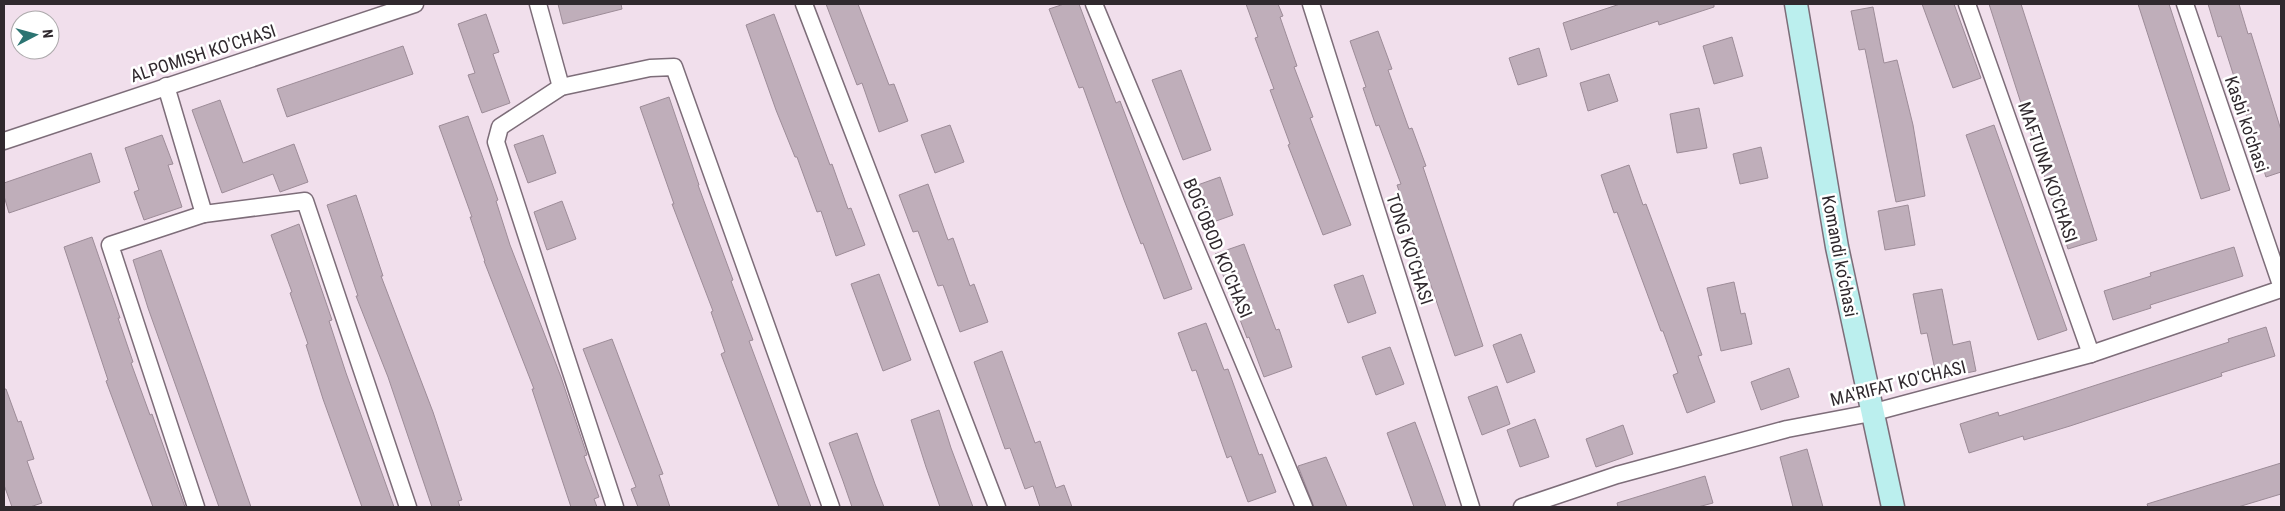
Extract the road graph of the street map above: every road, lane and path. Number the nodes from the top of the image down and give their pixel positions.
1 (415, 4) edge
2 (538, 4) edge
3 (804, 4) edge
4 (1094, 4) edge
5 (1311, 4) edge
6 (1796, 4) edge
7 (1967, 4) edge
8 (2185, 4) edge
9 (166, 86) junction
10 (562, 87) junction
11 (4, 141) edge
12 (204, 214) junction
13 (2281, 285) edge
14 (2281, 289) edge
15 (2091, 354) junction
16 (1871, 413) junction
17 (196, 507) edge
18 (408, 507) edge
19 (615, 507) edge
20 (831, 507) edge
21 (997, 507) edge
22 (1304, 507) edge
23 (1471, 507) edge
24 (1522, 507) edge
25 (1893, 507) edge

1 - 9 street, ALPOMISH KO'CHASI
2 - 10 street
3 - 21 street
4 - 22 street, BOG'OBOD KO'CHASI
5 - 23 street, TONG KO'CHASI
6 - 16 main road, Komandi ko‘chasi
7 - 15 street, MAFTUNA KO'CHASI
8 - 13 street, Kasbi ko'chasi
9 - 11 street, ALPOMISH KO'CHASI
9 - 12 street
10 - 19 street
10 - 20 street
12 - 17 street
12 - 18 street
14 - 15 street, MA'RIFAT KO'CHASI
15 - 16 street, MA'RIFAT KO'CHASI
16 - 24 street, MA'RIFAT KO'CHASI
16 - 25 main road, Komandi ko‘chasi

